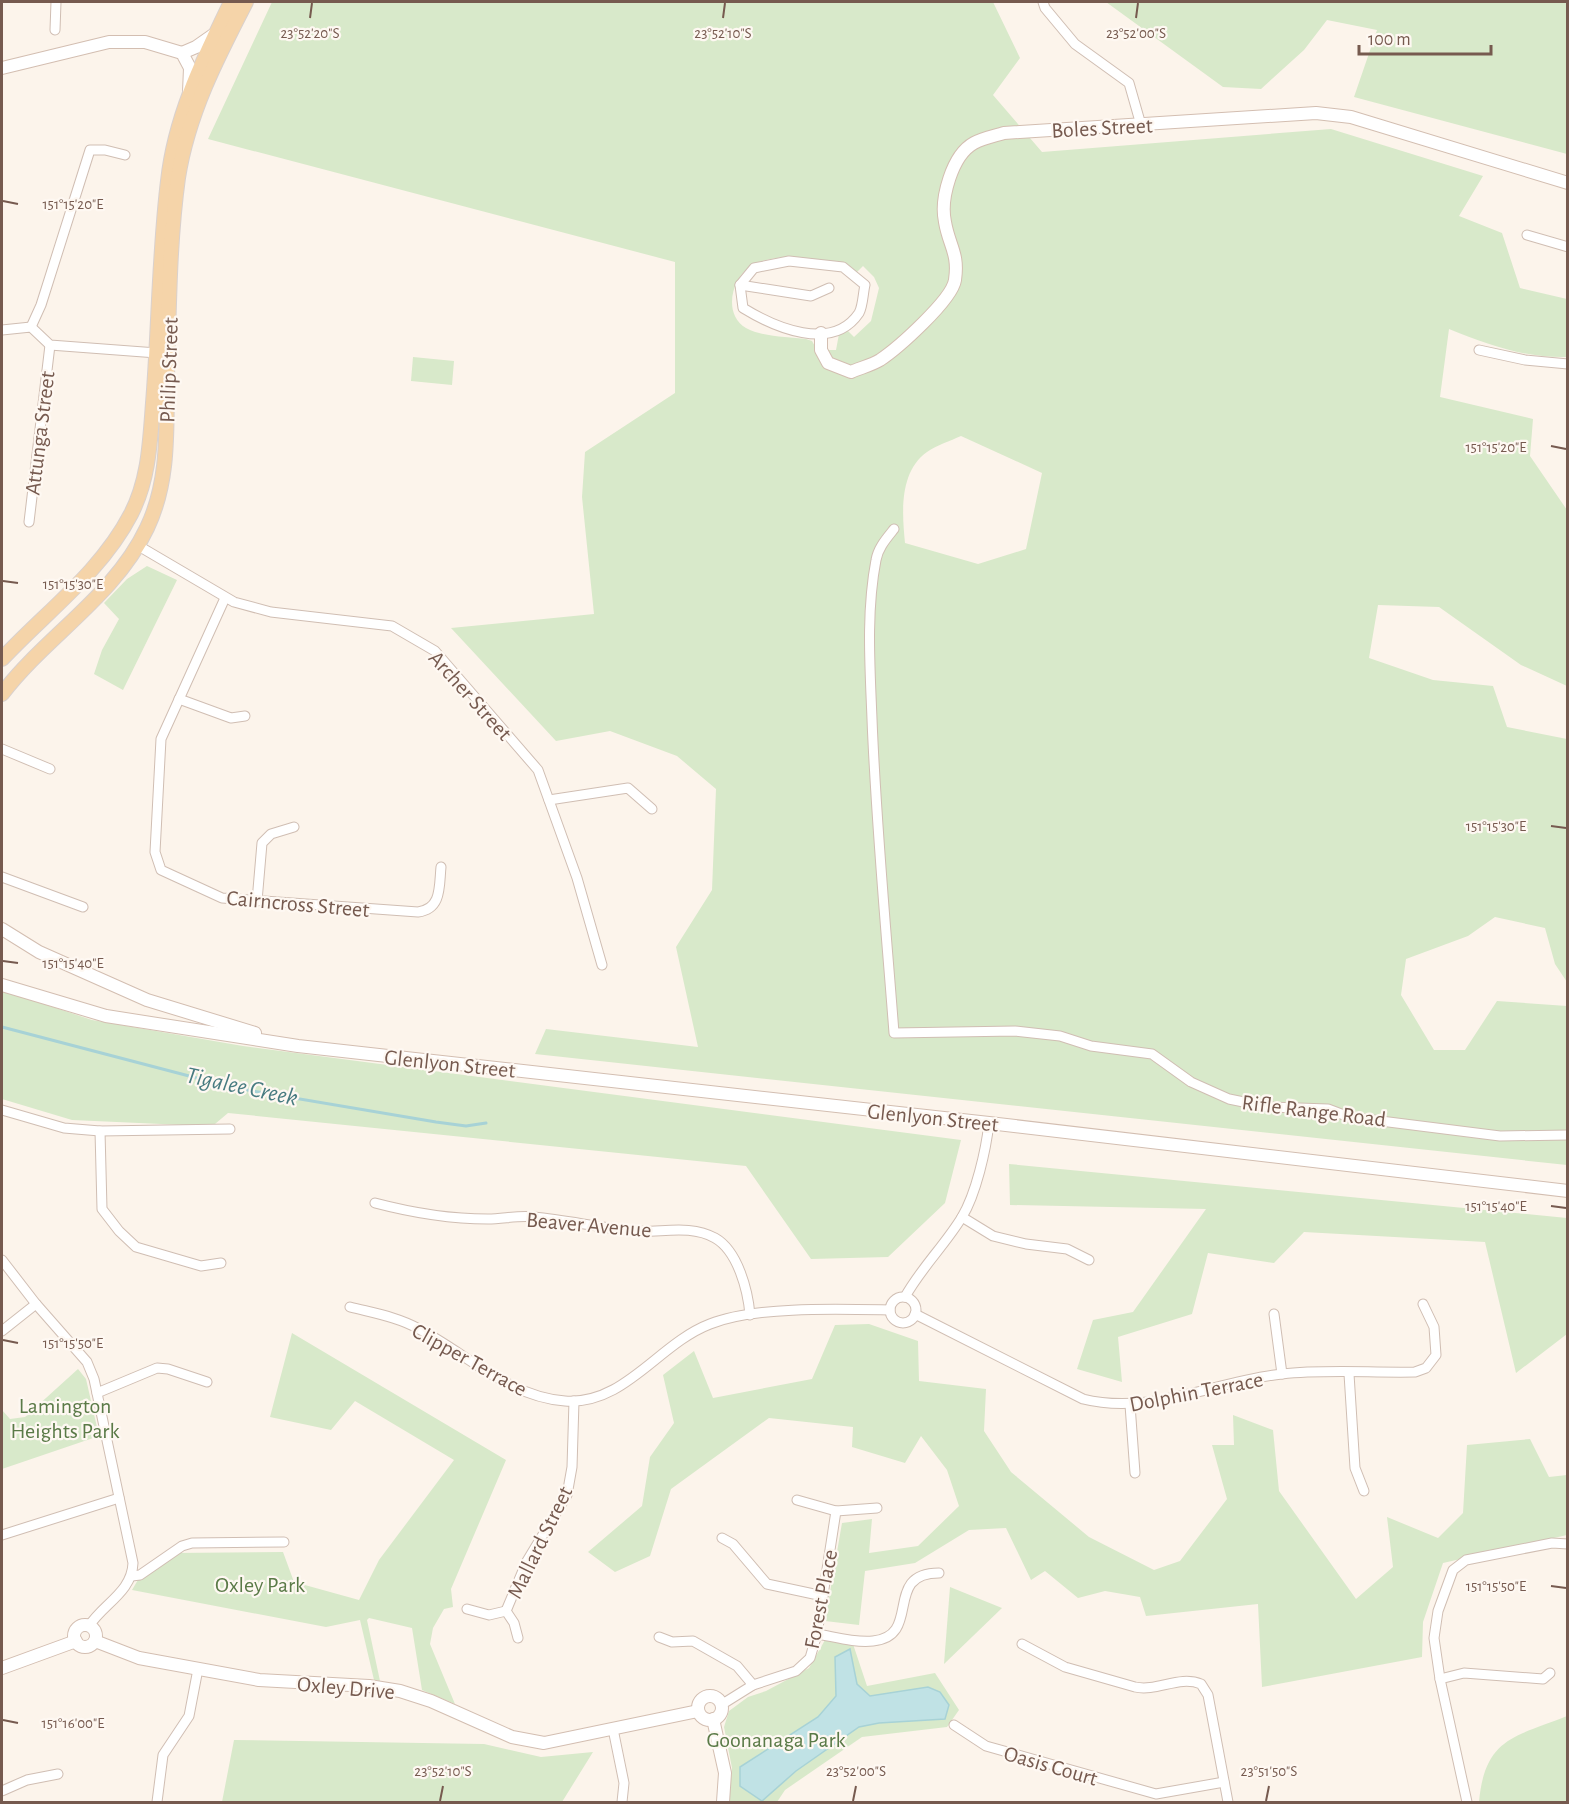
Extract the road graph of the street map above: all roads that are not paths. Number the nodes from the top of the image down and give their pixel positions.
1 (56, 2) edge
2 (231, 2) edge
3 (246, 2) edge
4 (1043, 2) edge
5 (55, 30) dead end
6 (216, 33) junction
7 (182, 53) junction
8 (2, 68) edge
9 (189, 92) junction
10 (1141, 125) junction
11 (125, 155) dead end
12 (1568, 183) edge
13 (1527, 236) dead end
14 (1568, 248) edge
15 (740, 285) junction
16 (829, 288) dead end
17 (31, 327) junction
18 (2, 330) edge
19 (821, 333) junction
20 (50, 345) junction
21 (1479, 350) dead end
22 (157, 353) junction
23 (1568, 364) edge
24 (29, 522) dead end
25 (894, 529) dead end
26 (113, 543) junction
27 (137, 545) junction
28 (225, 598) junction
29 (2, 659) edge
30 (2, 694) edge
31 (179, 699) junction
32 (245, 716) dead end
33 (2, 749) edge
34 (50, 769) dead end
35 (549, 800) junction
36 (652, 808) dead end
37 (294, 827) dead end
38 (441, 867) dead end
39 (2, 877) edge
40 (257, 901) junction
41 (83, 907) dead end
42 (2, 929) edge
43 (602, 965) dead end
44 (2, 985) edge
45 (298, 1046) junction
46 (2, 1110) edge
47 (989, 1123) junction
48 (230, 1129) dead end
49 (100, 1131) junction
50 (1568, 1135) edge
51 (1568, 1191) edge
52 (375, 1203) dead end
53 (962, 1217) junction
54 (2, 1260) edge
55 (1089, 1260) dead end
56 (221, 1263) dead end
57 (905, 1297) junction
58 (36, 1304) junction
59 (1423, 1304) dead end
60 (350, 1307) dead end
61 (890, 1310) junction
62 (915, 1314) junction
63 (1274, 1314) dead end
64 (750, 1315) junction
65 (2, 1331) edge
66 (1282, 1374) junction
67 (1349, 1374) junction
68 (207, 1382) dead end
69 (97, 1393) junction
70 (574, 1401) junction
71 (1130, 1405) junction
72 (1135, 1473) dead end
73 (1364, 1491) dead end
74 (120, 1498) junction
75 (797, 1500) dead end
76 (877, 1508) dead end
77 (836, 1511) junction
78 (2, 1535) edge
79 (722, 1538) dead end
80 (284, 1542) dead end
81 (1568, 1544) edge
82 (939, 1573) dead end
83 (132, 1576) junction
84 (822, 1596) junction
85 (467, 1609) dead end
86 (506, 1611) junction
87 (90, 1626) junction
88 (818, 1634) junction
89 (659, 1636) dead end
90 (518, 1638) dead end
91 (76, 1641) junction
92 (94, 1641) junction
93 (1022, 1644) dead end
94 (2, 1668) edge
95 (198, 1669) junction
96 (1550, 1673) dead end
97 (1440, 1679) junction
98 (753, 1685) junction
99 (722, 1705) junction
100 (698, 1711) junction
101 (713, 1719) junction
102 (954, 1725) dead end
103 (613, 1729) junction
104 (58, 1774) dead end
105 (1224, 1782) junction
106 (2, 1791) edge
107 (157, 1803) edge
108 (622, 1803) edge
109 (723, 1803) edge
110 (1228, 1803) edge
111 (1467, 1803) edge

1 - 5 street
2 - 6 main road, Philip Street
3 - 27 main road, Philip Street
4 - 10 street
6 - 7 street
6 - 9 main road, Philip Street
7 - 8 street
7 - 9 street
9 - 22 main road, Philip Street
10 - 12 street, Boles Street
10 - 19 street, Boles Street
11 - 17 street
13 - 14 street
15 - 16 street
15 - 19 street
15 - 19 street
17 - 18 street
17 - 20 street
20 - 22 street
20 - 24 street, Attunga Street
21 - 23 street
22 - 26 main road, Philip Street
25 - 50 street, Rifle Range Road
26 - 27 main road
26 - 29 main road, Philip Street
27 - 28 street, Archer Street
27 - 30 main road, Philip Street
28 - 31 street, Cairncross Street
28 - 35 street, Archer Street
31 - 32 street
31 - 40 street, Cairncross Street
33 - 34 street
35 - 36 street
35 - 43 street, Archer Street
37 - 40 street
38 - 40 street, Cairncross Street
39 - 41 street
42 - 45 street, Glenlyon Street
44 - 45 street, Glenlyon Street
45 - 47 street, Glenlyon Street
46 - 49 street
47 - 51 street, Glenlyon Street
47 - 53 street
48 - 49 street
49 - 56 street
52 - 64 street, Beaver Avenue
53 - 55 street
53 - 57 street
54 - 58 street
57 - 61 street
57 - 62 street
58 - 65 street
58 - 69 street
59 - 67 street, Dolphin Terrace
60 - 70 street, Clipper Terrace
61 - 62 street
61 - 64 street, Clipper Terrace
62 - 71 street, Dolphin Terrace
63 - 66 street
64 - 70 street, Clipper Terrace
66 - 67 street, Dolphin Terrace
66 - 71 street, Dolphin Terrace
67 - 73 street
68 - 69 street
69 - 74 street
70 - 86 street, Mallard Street
71 - 72 street
74 - 78 street
74 - 83 street
75 - 77 street
76 - 77 street
77 - 84 street, Forest Place
79 - 84 street
80 - 83 street
81 - 97 street
82 - 88 street
83 - 87 street
84 - 88 street, Forest Place
85 - 86 street, Mallard Street
86 - 90 street, Mallard Street
87 - 91 street
87 - 92 street
88 - 98 street, Forest Place
89 - 98 street
91 - 92 street
91 - 94 street
92 - 95 street, Oxley Drive
93 - 105 street
95 - 103 street, Oxley Drive
95 - 107 street
96 - 97 street
97 - 111 street
98 - 99 street, Forest Place
99 - 100 street
99 - 101 street
100 - 101 street
100 - 103 street, Oxley Drive
101 - 109 street
102 - 105 street, Oasis Court
103 - 108 street
104 - 106 street
105 - 110 street

